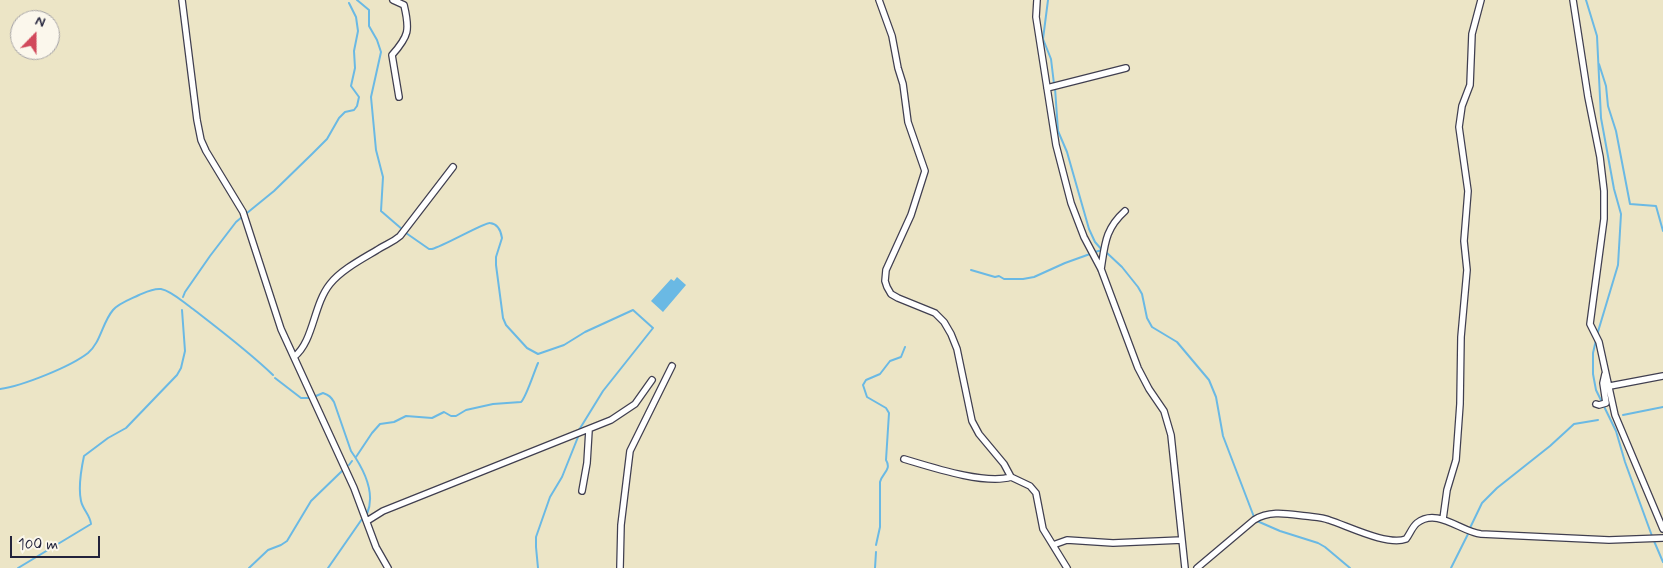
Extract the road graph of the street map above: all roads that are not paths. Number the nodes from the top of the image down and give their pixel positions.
1 (182, 0) edge
2 (393, 0) edge
3 (879, 0) edge
4 (1037, 0) edge
5 (1481, 0) edge
6 (1573, 0) edge
7 (1126, 68) dead end
8 (1047, 88) junction
9 (399, 97) dead end
10 (453, 167) dead end
11 (1125, 211) dead end
12 (1101, 269) junction
13 (294, 357) junction
14 (672, 366) dead end
15 (1606, 372) junction
16 (1663, 376) edge
17 (652, 380) dead end
18 (1610, 386) junction
19 (1596, 404) dead end
20 (589, 430) junction
21 (904, 460) dead end
22 (1011, 477) junction
23 (582, 491) dead end
24 (1443, 519) junction
25 (367, 521) junction
26 (1663, 529) edge
27 (1663, 538) edge
28 (1182, 540) junction
29 (1053, 545) junction
30 (388, 568) edge
31 (620, 568) edge
32 (1067, 568) edge
33 (1185, 568) edge
34 (1196, 568) edge

1 - 13 street
2 - 9 street
3 - 22 street
4 - 8 street
5 - 24 street
6 - 15 street
7 - 8 street
8 - 12 street
10 - 13 street
11 - 12 street
12 - 28 street
13 - 25 street
14 - 31 street
15 - 18 street
15 - 19 street
16 - 18 street
17 - 20 street
18 - 26 street
20 - 23 street
20 - 25 street
21 - 22 street
22 - 29 street
24 - 27 street
24 - 34 street
25 - 30 street
28 - 29 street
28 - 33 street
29 - 32 street

